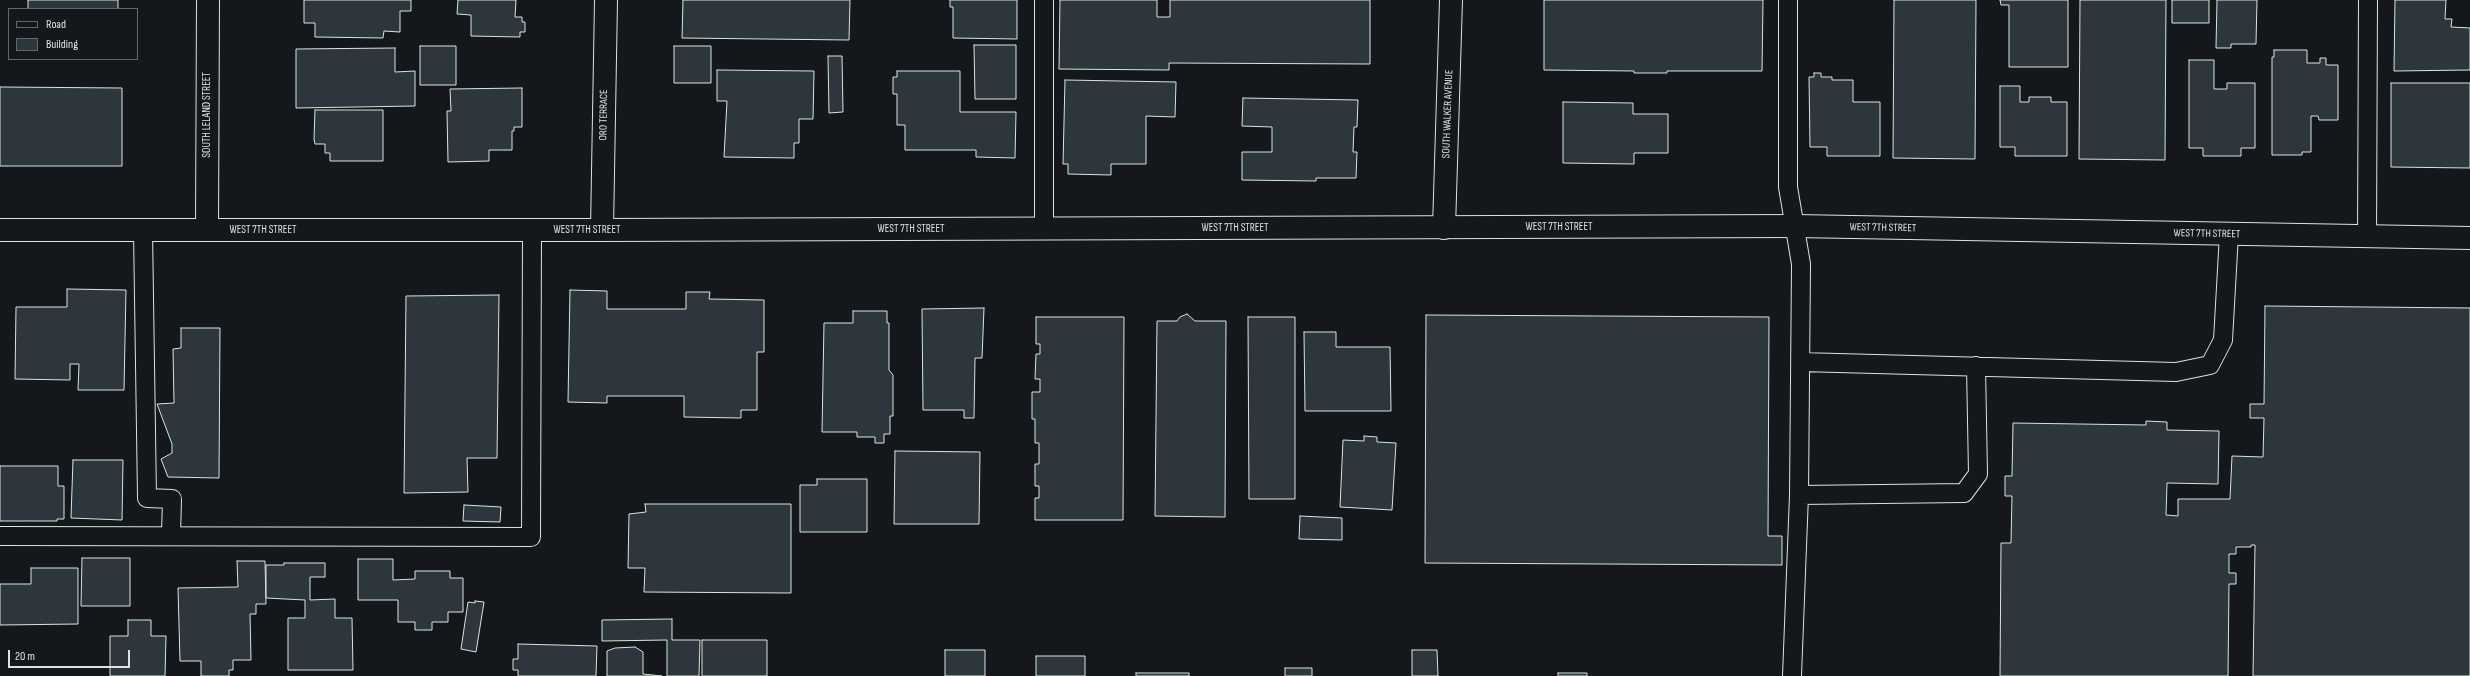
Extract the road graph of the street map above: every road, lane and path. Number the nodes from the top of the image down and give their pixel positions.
1 (208, 0) edge
2 (606, 0) edge
3 (1044, 0) edge
4 (1451, 0) edge
5 (1788, 0) edge
6 (2368, 0) edge
7 (1796, 226) junction
8 (1444, 228) junction
9 (1044, 229) junction
10 (0, 230) edge
11 (143, 230) junction
12 (207, 230) junction
13 (532, 230) junction
14 (602, 230) junction
15 (2229, 234) junction
16 (2367, 237) junction
17 (2470, 238) edge
18 (1800, 362) junction
19 (1976, 366) junction
20 (1798, 495) junction
21 (171, 535) junction
22 (0, 536) edge
23 (1792, 676) edge

1 - 12 street, SOUTH LELAND STREET
2 - 14 street, ORO TERRACE
3 - 9 lane
4 - 8 street, SOUTH WALKER AVENUE
5 - 7 lane
6 - 16 lane
7 - 8 street, WEST 7TH STREET
7 - 15 street, WEST 7TH STREET
7 - 18 lane
8 - 9 street, WEST 7TH STREET
9 - 14 street, WEST 7TH STREET
10 - 11 street, WEST 7TH STREET
11 - 12 street, WEST 7TH STREET
11 - 21 lane
12 - 13 street, WEST 7TH STREET
13 - 14 street, WEST 7TH STREET
13 - 21 lane
15 - 16 street, WEST 7TH STREET
15 - 19 lane
16 - 17 street, WEST 7TH STREET
18 - 19 lane
18 - 20 lane
19 - 20 lane
20 - 23 lane
21 - 22 lane

